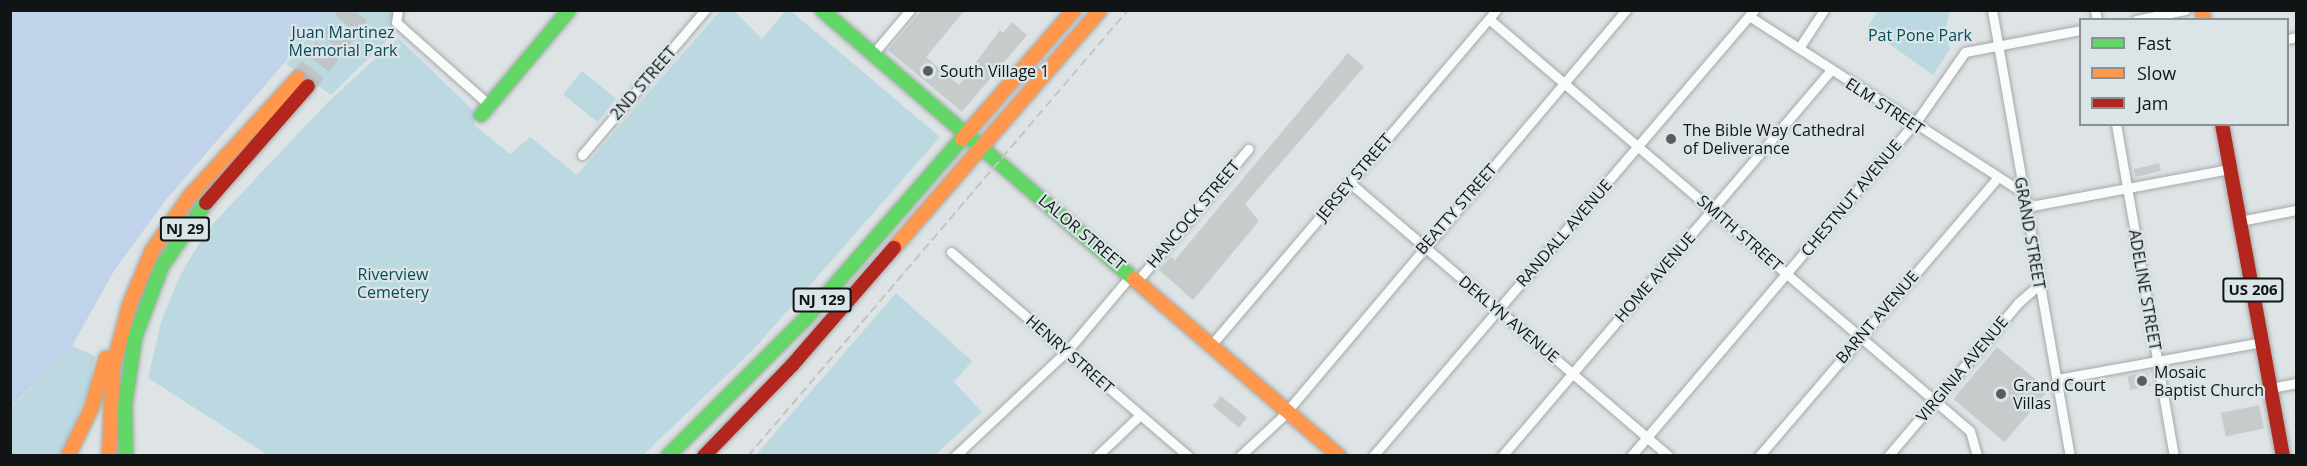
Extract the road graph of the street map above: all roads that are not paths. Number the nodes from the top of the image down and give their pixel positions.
1 (398, 10) edge
2 (569, 10) edge
3 (705, 10) edge
4 (822, 10) edge
5 (910, 10) edge
6 (1074, 10) edge
7 (1100, 10) edge
8 (1496, 10) edge
9 (1626, 10) edge
10 (1824, 10) edge
11 (1992, 10) edge
12 (2185, 10) edge
13 (1752, 13) edge
14 (2146, 18) edge
15 (1489, 19) junction
16 (2079, 30) edge
17 (1998, 45) junction
18 (1799, 48) junction
19 (873, 54) junction
20 (1832, 70) junction
21 (1564, 83) junction
22 (485, 110) joint
23 (1914, 124) junction
24 (2116, 126) edge
25 (2222, 126) edge
26 (966, 134) junction
27 (1638, 146) junction
28 (981, 147) junction
29 (1248, 149) dead end
30 (582, 155) dead end
31 (2230, 169) junction
32 (1996, 179) junction
33 (1349, 182) junction
34 (2127, 188) junction
35 (2022, 192) junction
36 (2026, 207) junction
37 (1712, 210) junction
38 (2296, 210) edge
39 (2240, 221) junction
40 (1424, 246) junction
41 (951, 252) dead end
42 (1787, 273) junction
43 (1135, 276) junction
44 (2039, 285) junction
45 (129, 303) junction
46 (1498, 309) junction
47 (1861, 337) junction
48 (2262, 342) junction
49 (1212, 344) junction
50 (1066, 351) junction
51 (2157, 361) junction
52 (1573, 373) junction
53 (2057, 379) junction
54 (2296, 383) edge
55 (2271, 388) junction
56 (1935, 401) junction
57 (1286, 409) junction
58 (1140, 415) junction
59 (1647, 436) junction
60 (68, 456) edge
61 (109, 456) edge
62 (126, 456) edge
63 (668, 456) edge
64 (704, 456) edge
65 (955, 456) edge
66 (1097, 456) edge
67 (1188, 456) edge
68 (1240, 456) edge
69 (1339, 456) edge
70 (1373, 456) edge
71 (1502, 456) edge
72 (1631, 456) edge
73 (1669, 456) edge
74 (1759, 456) edge
75 (1888, 456) edge
76 (1977, 456) edge
77 (2070, 456) edge
78 (2174, 456) edge
79 (2283, 456) edge

1 - 22 street
2 - 22 main road
3 - 30 street, 2ND STREET
4 - 19 main road, LALOR STREET
5 - 19 street
6 - 26 main road, NJ 129
7 - 28 main road, NJ 129
8 - 15 street, JERSEY STREET
9 - 21 street, BEATTY STREET
10 - 18 street
11 - 17 street, GRAND STREET
12 - 14 street
13 - 18 street, ELM STREET
13 - 27 street, RANDALL AVENUE
15 - 21 street, SMITH STREET
15 - 33 street, JERSEY STREET
16 - 17 street, CHESTNUT AVENUE
17 - 23 street, CHESTNUT AVENUE
17 - 35 street, GRAND STREET
18 - 20 street, ELM STREET
19 - 26 main road, LALOR STREET
20 - 23 street, ELM STREET
20 - 37 street, HOME AVENUE
21 - 27 street, SMITH STREET
21 - 40 street, BEATTY STREET
23 - 32 street, ELM STREET
23 - 42 street, CHESTNUT AVENUE
24 - 34 street, ADELINE STREET
25 - 31 main road, US 206
26 - 28 main road, LALOR STREET
26 - 63 main road, NJ 129
27 - 37 street, SMITH STREET
27 - 46 street, RANDALL AVENUE
28 - 43 main road, LALOR STREET
28 - 64 main road, NJ 129
29 - 43 street, HANCOCK STREET
31 - 34 street
31 - 39 main road, US 206
32 - 35 street, ELM STREET
32 - 47 street, BARNT AVENUE
33 - 40 street, DEKLYN AVENUE
33 - 49 street, JERSEY STREET
34 - 36 street
34 - 51 street, ADELINE STREET
35 - 36 street, GRAND STREET
36 - 44 street, GRAND STREET
37 - 42 street, SMITH STREET
37 - 52 street, HOME AVENUE
38 - 39 street
39 - 48 main road, US 206
40 - 46 street, DEKLYN AVENUE
40 - 57 street, BEATTY STREET
41 - 50 street, HENRY STREET
42 - 47 street, SMITH STREET
42 - 59 street, CHESTNUT AVENUE
43 - 49 main road, LALOR STREET
43 - 50 street, HANCOCK STREET
44 - 53 street, GRAND STREET
44 - 56 street, VIRGINIA AVENUE
45 - 60 main road
45 - 61 main road, NJ 29
45 - 62 main road, NJ 29
46 - 52 street, DEKLYN AVENUE
46 - 70 street, RANDALL AVENUE
47 - 56 street, SMITH STREET
47 - 74 street, BARNT AVENUE
48 - 51 street
48 - 55 main road, US 206
49 - 57 main road, LALOR STREET
50 - 58 street, HENRY STREET
50 - 65 street, HANCOCK STREET
51 - 53 street
51 - 78 street, ADELINE STREET
52 - 59 street, DEKLYN AVENUE
52 - 71 street, HOME AVENUE
53 - 77 street, GRAND STREET
54 - 55 street
55 - 79 main road, US 206
56 - 75 street, VIRGINIA AVENUE
56 - 76 street, SMITH STREET
57 - 68 street, BEATTY STREET
57 - 69 main road, LALOR STREET
58 - 66 street
58 - 67 street, HENRY STREET
59 - 72 street, CHESTNUT AVENUE
59 - 73 street, DEKLYN AVENUE

